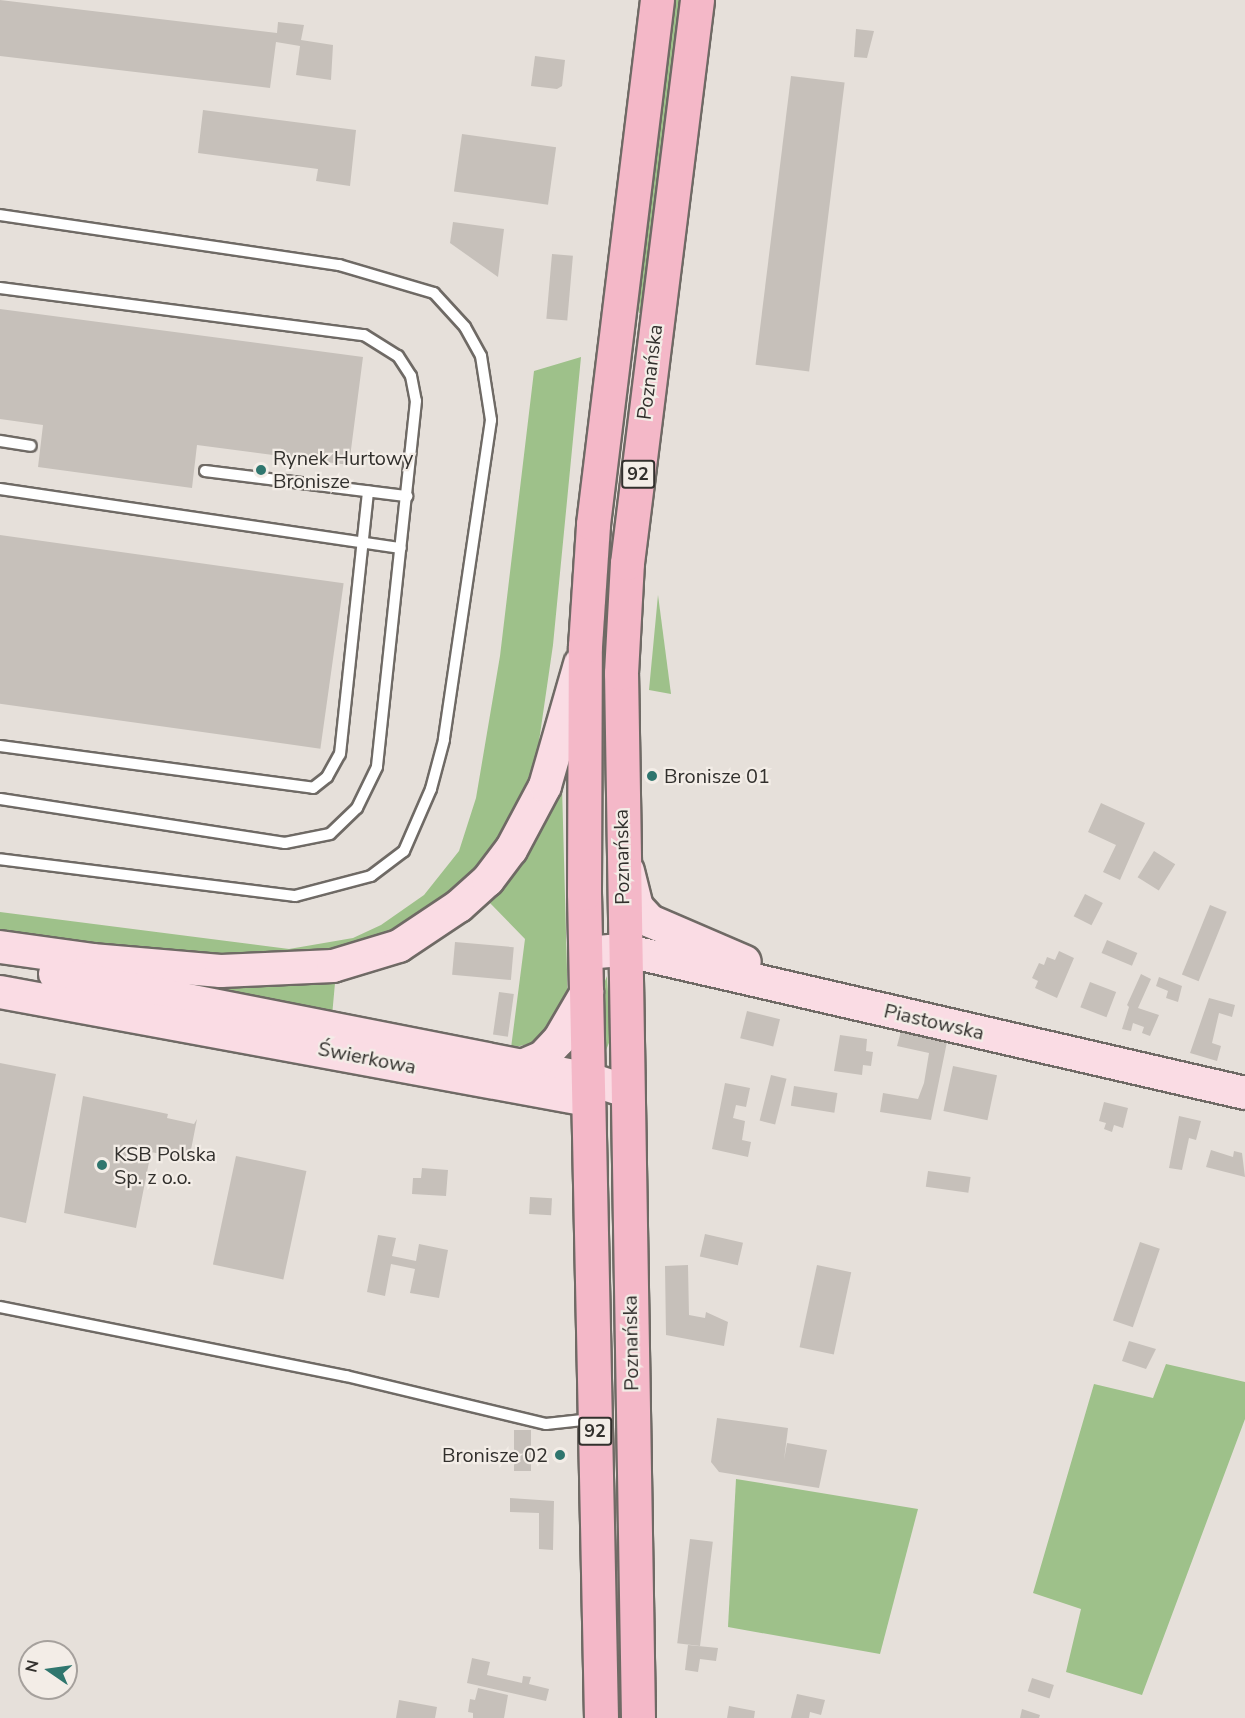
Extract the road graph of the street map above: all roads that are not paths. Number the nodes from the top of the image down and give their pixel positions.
1 (657, 0) edge
2 (697, 0) edge
3 (0, 215) edge
4 (0, 288) edge
5 (0, 441) edge
6 (31, 446) dead end
7 (204, 471) dead end
8 (0, 489) edge
9 (368, 491) junction
10 (407, 496) junction
11 (363, 542) junction
12 (401, 548) junction
13 (585, 646) junction
14 (0, 746) edge
15 (0, 799) edge
16 (622, 850) junction
17 (0, 859) edge
18 (0, 947) edge
19 (624, 950) junction
20 (586, 953) junction
21 (0, 963) edge
22 (0, 992) edge
23 (587, 992) junction
24 (859, 1004) junction
25 (522, 1066) junction
26 (589, 1089) junction
27 (626, 1091) junction
28 (1245, 1093) edge
29 (0, 1307) edge
30 (595, 1419) junction
31 (601, 1718) edge
32 (638, 1718) edge

1 - 13 main road, Poznańska / 92
2 - 16 main road, Poznańska / 92
3 - 17 lane
4 - 10 lane
5 - 6 lane
7 - 9 lane
8 - 11 lane
9 - 10 lane
9 - 11 lane
10 - 12 lane
11 - 12 lane
11 - 14 lane
12 - 15 lane
13 - 18 street
13 - 20 main road, Poznańska / 92
16 - 19 main road, Poznańska / 92
16 - 24 street
19 - 20 street, Piastowska
19 - 24 street, Piastowska
19 - 27 main road, Poznańska / 92
20 - 23 main road, Poznańska / 92
21 - 25 street, Świerkowa
22 - 26 street, Świerkowa
23 - 25 street
23 - 26 main road, Poznańska / 92
24 - 28 street, Piastowska
25 - 26 street, Świerkowa
26 - 27 street, Świerkowa
26 - 30 main road, Poznańska / 92
27 - 32 main road, Poznańska / 92
29 - 30 lane
30 - 31 main road, Poznańska / 92

